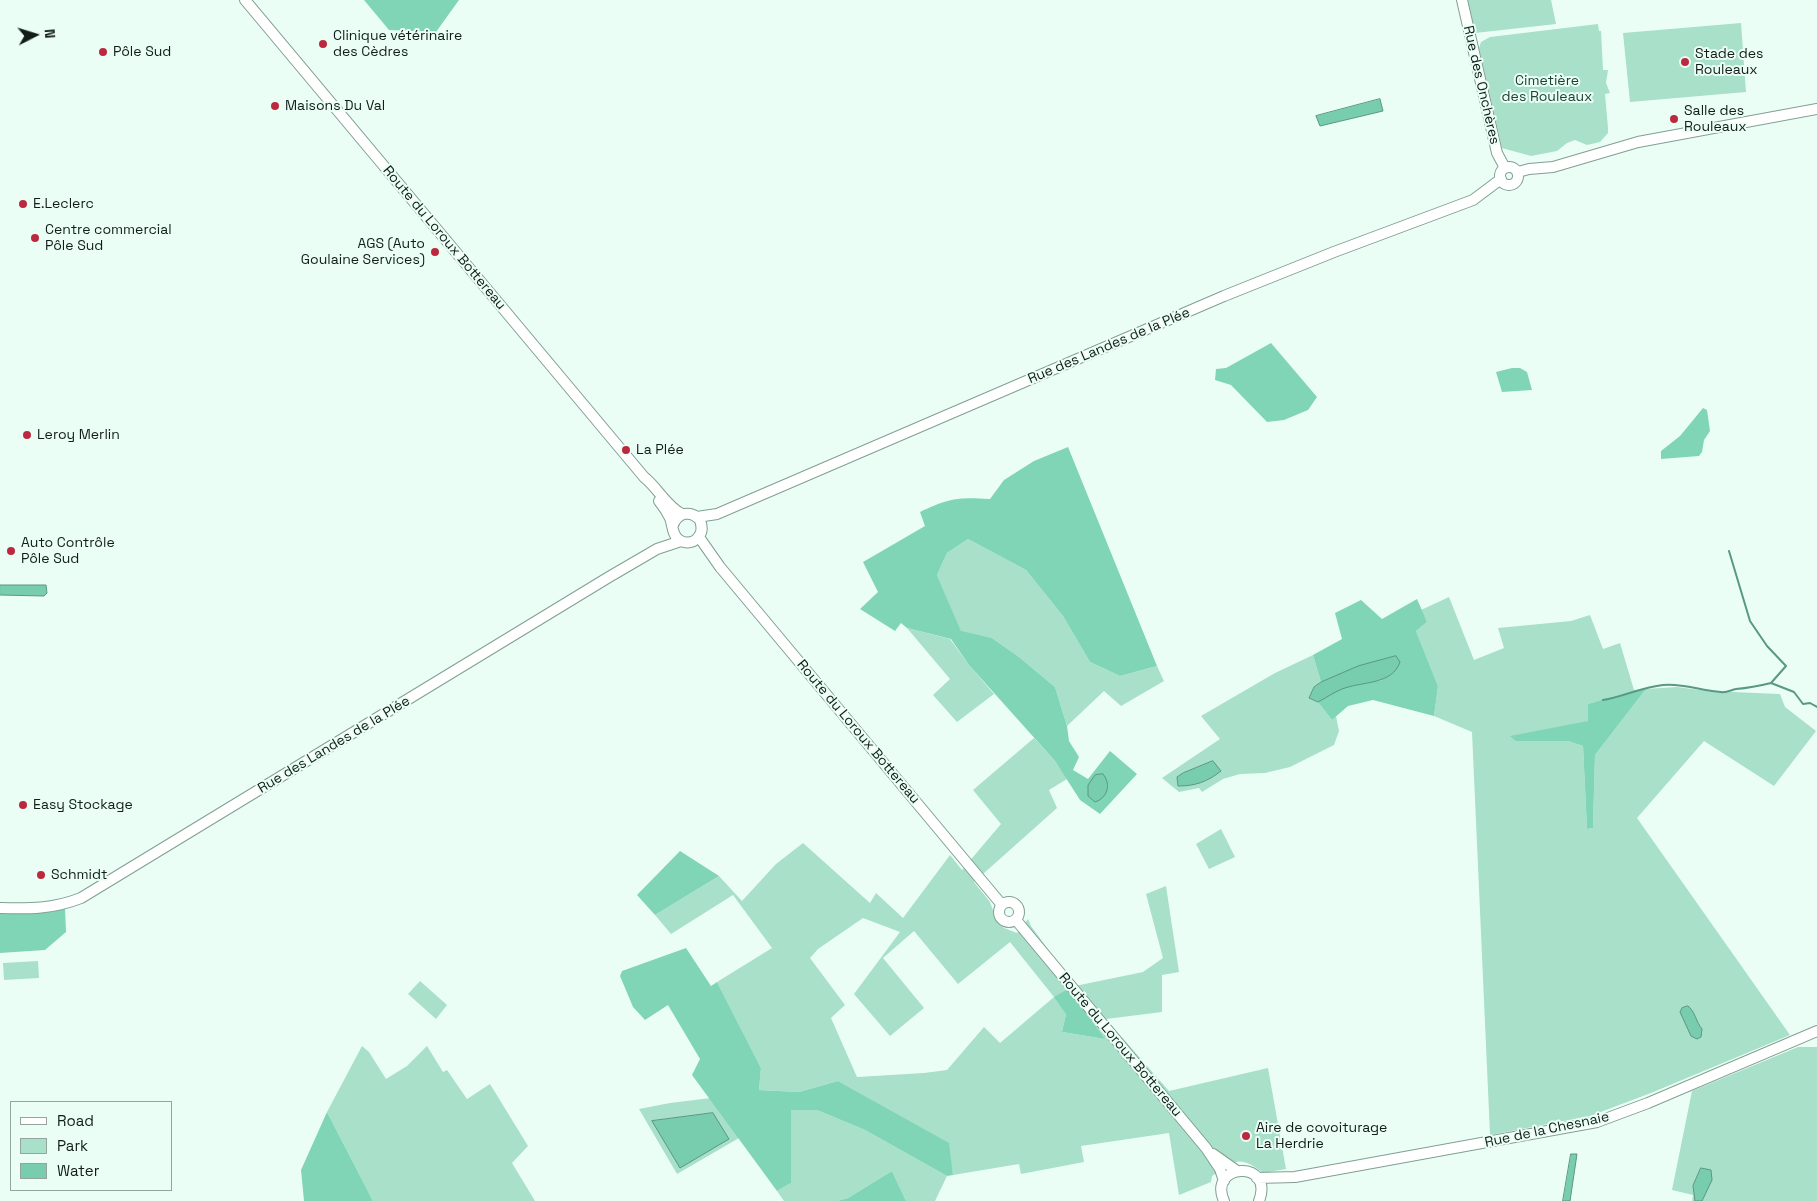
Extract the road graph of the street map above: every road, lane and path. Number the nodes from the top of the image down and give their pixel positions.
1 (245, 0) edge
2 (1462, 0) edge
3 (1817, 109) edge
4 (1505, 168) junction
5 (1518, 172) junction
6 (1501, 179) junction
7 (644, 477) junction
8 (682, 514) junction
9 (717, 514) junction
10 (697, 516) junction
11 (673, 528) junction
12 (698, 535) junction
13 (681, 541) junction
14 (657, 549) junction
15 (0, 908) edge
16 (1817, 1031) edge
17 (1206, 1148) junction
18 (1237, 1171) junction
19 (1296, 1177) junction
20 (1257, 1178) junction
21 (1224, 1181) junction
22 (1260, 1198) edge
23 (1224, 1201) edge

1 - 7 street, Route du Loroux Bottereau
2 - 4 street, Rue des Onchères
3 - 5 street
4 - 5 street
4 - 6 street
5 - 6 street
6 - 9 street, Rue des Landes de la Plée
7 - 8 street
7 - 11 street
8 - 10 street
8 - 11 street
9 - 10 street, Rue des Landes de la Plée
9 - 12 street, Rue des Landes de la Plée
10 - 12 street
11 - 13 street
11 - 14 street, Rue des Landes de la Plée
12 - 13 street
12 - 17 street, Route du Loroux Bottereau
13 - 14 street, Rue des Landes de la Plée
14 - 15 street, Rue des Landes de la Plée
16 - 19 street, Rue de la Chesnaie
17 - 18 street, Route du Loroux Bottereau
17 - 21 street, Route du Loroux Bottereau
18 - 20 street, Route du Loroux Bottereau
18 - 21 street
19 - 20 street
19 - 22 street
20 - 22 street
21 - 23 street

